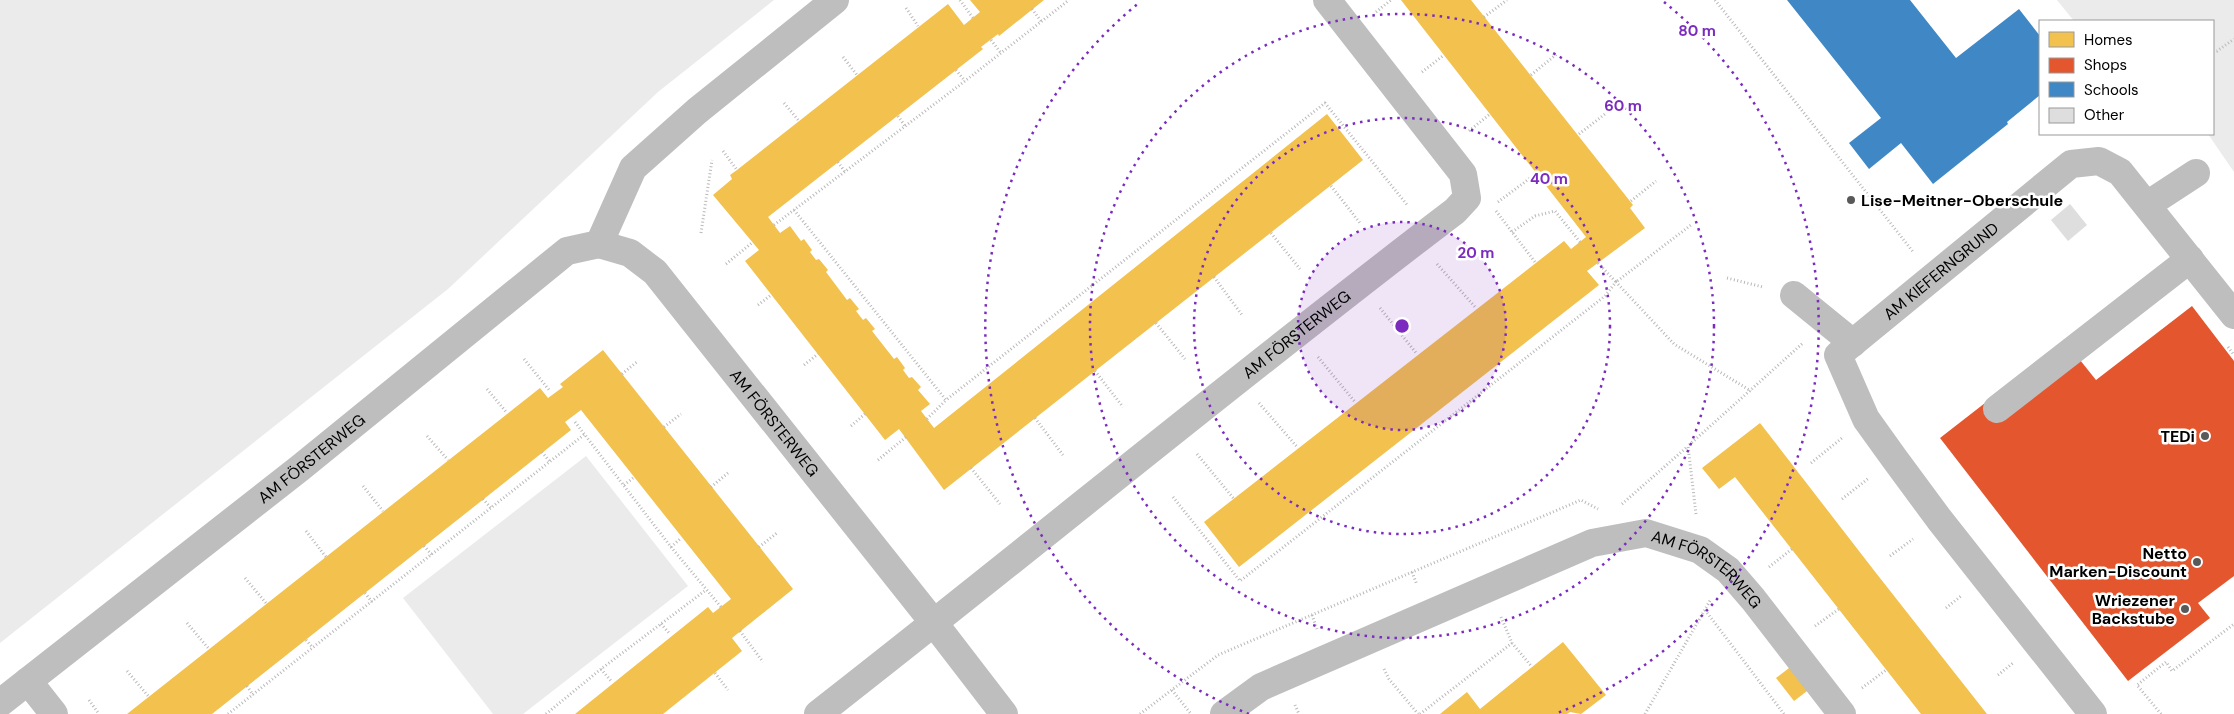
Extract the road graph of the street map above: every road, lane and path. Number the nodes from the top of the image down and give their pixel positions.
1 (835, 0) edge
2 (960, 0) edge
3 (1069, 0) edge
4 (1327, 0) edge
5 (1507, 0) edge
6 (1715, 0) edge
7 (906, 8) dead end
8 (1032, 9) dead end
9 (1484, 17) dead end
10 (973, 18) dead end
11 (1041, 21) junction
12 (918, 26) dead end
13 (2234, 39) edge
14 (991, 40) dead end
15 (2214, 51) edge
16 (1001, 53) junction
17 (1558, 53) dead end
18 (1444, 55) dead end
19 (843, 57) dead end
20 (1434, 62) dead end
21 (956, 70) dead end
22 (857, 75) dead end
23 (1531, 75) dead end
24 (965, 82) junction
25 (784, 103) dead end
26 (1490, 114) dead end
27 (1605, 114) dead end
28 (898, 116) dead end
29 (799, 122) dead end
30 (1481, 122) dead end
31 (905, 126) junction
32 (1579, 134) dead end
33 (723, 151) dead end
34 (712, 160) dead end
35 (838, 162) dead end
36 (736, 170) dead end
37 (845, 172) junction
38 (1537, 173) dead end
39 (2196, 173) dead end
40 (1656, 181) dead end
41 (1331, 186) dead end
42 (1630, 201) dead end
43 (2147, 205) junction
44 (794, 210) junction
45 (1414, 213) dead end
46 (1360, 223) dead end
47 (774, 225) dead end
48 (1691, 225) dead end
49 (1512, 232) junction
50 (702, 233) dead end
51 (1270, 233) dead end
52 (753, 242) dead end
53 (1580, 242) dead end
54 (599, 244) junction
55 (2190, 259) junction
56 (1535, 262) dead end
57 (1598, 263) dead end
58 (726, 264) dead end
59 (1300, 269) dead end
60 (1214, 277) dead end
61 (1728, 278) dead end
62 (1932, 278) junction
63 (1450, 280) dead end
64 (1616, 282) junction
65 (772, 295) dead end
66 (1794, 295) joint
67 (758, 306) dead end
68 (1476, 308) dead end
69 (2234, 314) edge
70 (1242, 315) dead end
71 (1827, 321) junction
72 (1156, 322) dead end
73 (1393, 325) dead end
74 (1298, 333) junction
75 (1846, 349) junction
76 (818, 354) dead end
77 (1418, 354) dead end
78 (1185, 359) dead end
79 (524, 360) dead end
80 (638, 361) dead end
81 (804, 365) dead end
82 (1095, 371) dead end
83 (622, 374) dead end
84 (1240, 379) junction
85 (487, 389) dead end
86 (550, 391) dead end
87 (1751, 391) junction
88 (946, 400) junction
89 (1354, 402) dead end
90 (1123, 407) dead end
91 (1998, 409) dead end
92 (507, 413) dead end
93 (681, 414) dead end
94 (865, 414) dead end
95 (1035, 418) dead end
96 (928, 419) dead end
97 (1866, 419) junction
98 (575, 422) dead end
99 (851, 426) dead end
100 (664, 427) dead end
101 (1176, 428) junction
102 (585, 434) junction
103 (427, 436) dead end
104 (906, 437) dead end
105 (1688, 446) junction
106 (1298, 448) dead end
107 (542, 452) dead end
108 (1063, 455) dead end
109 (448, 460) dead end
110 (878, 460) dead end
111 (550, 462) junction
112 (1812, 463) dead end
113 (972, 468) dead end
114 (728, 473) dead end
115 (633, 478) dead end
116 (624, 485) junction
117 (363, 486) dead end
118 (711, 486) dead end
119 (1173, 497) dead end
120 (1234, 498) dead end
121 (483, 499) dead end
122 (1000, 504) dead end
123 (491, 508) junction
124 (383, 511) dead end
125 (1609, 516) junction
126 (306, 531) dead end
127 (777, 533) dead end
128 (1625, 537) junction
129 (680, 539) dead end
130 (424, 546) dead end
131 (671, 546) junction
132 (759, 547) dead end
133 (1792, 549) dead end
134 (1700, 550) junction
135 (432, 554) junction
136 (326, 557) dead end
137 (1781, 558) dead end
138 (1728, 570) junction
139 (245, 578) dead end
140 (1490, 588) junction
141 (706, 590) junction
142 (365, 593) dead end
143 (372, 602) junction
144 (266, 603) dead end
145 (721, 607) dead end
146 (1839, 609) dead end
147 (1705, 610) junction
148 (187, 623) dead end
149 (934, 623) junction
150 (662, 624) junction
151 (2234, 624) edge
152 (1810, 630) dead end
153 (740, 631) dead end
154 (670, 634) dead end
155 (306, 640) dead end
156 (1371, 640) junction
157 (1512, 643) junction
158 (312, 648) junction
159 (209, 649) dead end
160 (763, 662) dead end
161 (1532, 667) dead end
162 (601, 669) junction
163 (1886, 670) dead end
164 (127, 671) dead end
165 (715, 672) dead end
166 (28, 680) junction
167 (611, 681) dead end
168 (247, 686) dead end
169 (728, 690) dead end
170 (1172, 690) junction
171 (1859, 690) dead end
172 (253, 695) junction
173 (148, 697) dead end
174 (89, 700) dead end
175 (0, 703) edge
176 (54, 714) edge
177 (99, 714) edge
178 (228, 714) edge
179 (546, 714) edge
180 (818, 714) edge
181 (1004, 714) edge
182 (1140, 714) edge
183 (1191, 714) edge
184 (1224, 714) edge
185 (1419, 714) edge
186 (1645, 714) edge
187 (1784, 714) edge
188 (1842, 714) edge
189 (2093, 714) edge
190 (2161, 714) edge

1 - 54 street
2 - 10 path
3 - 11 path
4 - 74 street, AM FÖRSTERWEG
5 - 9 path
6 - 62 path
7 - 12 path
8 - 11 path
11 - 16 path
13 - 15 path
14 - 16 path
16 - 24 path
17 - 23 path
18 - 20 path
19 - 22 path
21 - 24 path
24 - 31 path
25 - 29 path
26 - 30 path
27 - 32 path
28 - 31 path
31 - 37 path
33 - 36 path
34 - 50 path
35 - 37 path
37 - 44 path
38 - 49 path
39 - 43 street
40 - 42 path
41 - 46 path
43 - 55 street, AM KIEFERNGRUND
43 - 62 street, AM KIEFERNGRUND
44 - 47 path
44 - 88 path
45 - 88 path
48 - 64 path
49 - 53 path
49 - 56 path
51 - 59 path
52 - 58 path
54 - 149 street, AM FÖRSTERWEG
54 - 166 street, AM FÖRSTERWEG
55 - 69 street, AM KIEFERNGRUND
55 - 91 street
57 - 64 path
60 - 70 path
61 - 66 path
62 - 75 street, AM KIEFERNGRUND
63 - 68 path
64 - 87 path
64 - 119 path
65 - 67 path
66 - 71 street
71 - 75 street
71 - 87 path
72 - 78 path
73 - 77 path
74 - 84 street, AM FÖRSTERWEG
74 - 89 path
75 - 97 street
76 - 81 path
79 - 86 path
80 - 83 path
82 - 90 path
84 - 101 street, AM FÖRSTERWEG
84 - 106 path
85 - 92 path
87 - 105 path
88 - 96 path
93 - 100 path
94 - 99 path
95 - 108 path
97 - 112 path
97 - 189 street
98 - 102 path
101 - 120 path
101 - 149 street, AM FÖRSTERWEG
102 - 111 path
102 - 116 path
103 - 109 path
104 - 110 path
105 - 125 path
105 - 134 path
107 - 111 path
111 - 123 path
113 - 122 path
114 - 118 path
115 - 116 path
116 - 131 path
117 - 124 path
121 - 123 path
123 - 135 path
125 - 128 path
125 - 170 path
126 - 136 path
127 - 132 path
128 - 134 street, AM FÖRSTERWEG
128 - 140 street, AM FÖRSTERWEG
129 - 131 path
130 - 135 path
131 - 141 path
133 - 137 path
134 - 138 street, AM FÖRSTERWEG
135 - 143 path
138 - 147 path
138 - 188 street, AM FÖRSTERWEG
139 - 144 path
140 - 156 street, AM FÖRSTERWEG
140 - 157 path
141 - 145 path
141 - 150 path
142 - 143 path
143 - 158 path
146 - 152 path
147 - 186 path
147 - 187 path
148 - 159 path
149 - 180 street, AM FÖRSTERWEG
149 - 181 street, AM FÖRSTERWEG
150 - 154 path
150 - 162 path
151 - 190 path
153 - 160 path
155 - 158 path
156 - 184 street, AM FÖRSTERWEG
156 - 185 path
157 - 161 path
157 - 185 path
158 - 172 path
162 - 167 path
162 - 179 path
163 - 171 path
164 - 173 path
165 - 169 path
166 - 175 street, AM FÖRSTERWEG
166 - 176 street
168 - 172 path
170 - 182 path
170 - 183 path
172 - 178 path
174 - 177 path

